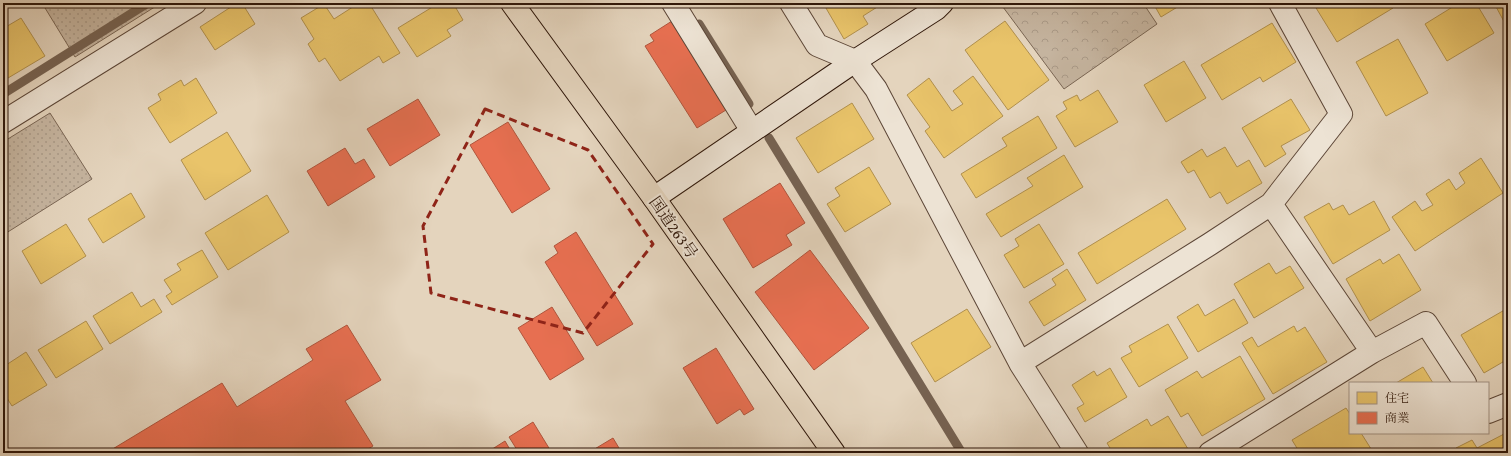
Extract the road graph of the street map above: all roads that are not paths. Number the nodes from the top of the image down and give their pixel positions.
1 (195, 3) edge
2 (512, 3) edge
3 (673, 3) edge
4 (791, 3) edge
5 (942, 3) edge
6 (1280, 3) edge
7 (855, 61) junction
8 (3, 122) edge
9 (752, 131) junction
10 (654, 198) junction
11 (1271, 204) junction
12 (1372, 352) junction
13 (1020, 363) junction
14 (1464, 382) edge
15 (1508, 404) edge
16 (1489, 412) edge
17 (834, 453) edge
18 (1077, 453) edge
19 (1210, 453) edge

1 - 8 street
2 - 10 highway, 国道263号
3 - 9 street
4 - 7 street
5 - 7 street
6 - 11 street
7 - 9 street
7 - 13 street
9 - 10 street
10 - 17 highway, 国道263号
11 - 12 street
11 - 13 street
12 - 14 street
12 - 19 street
13 - 18 street
15 - 16 street

